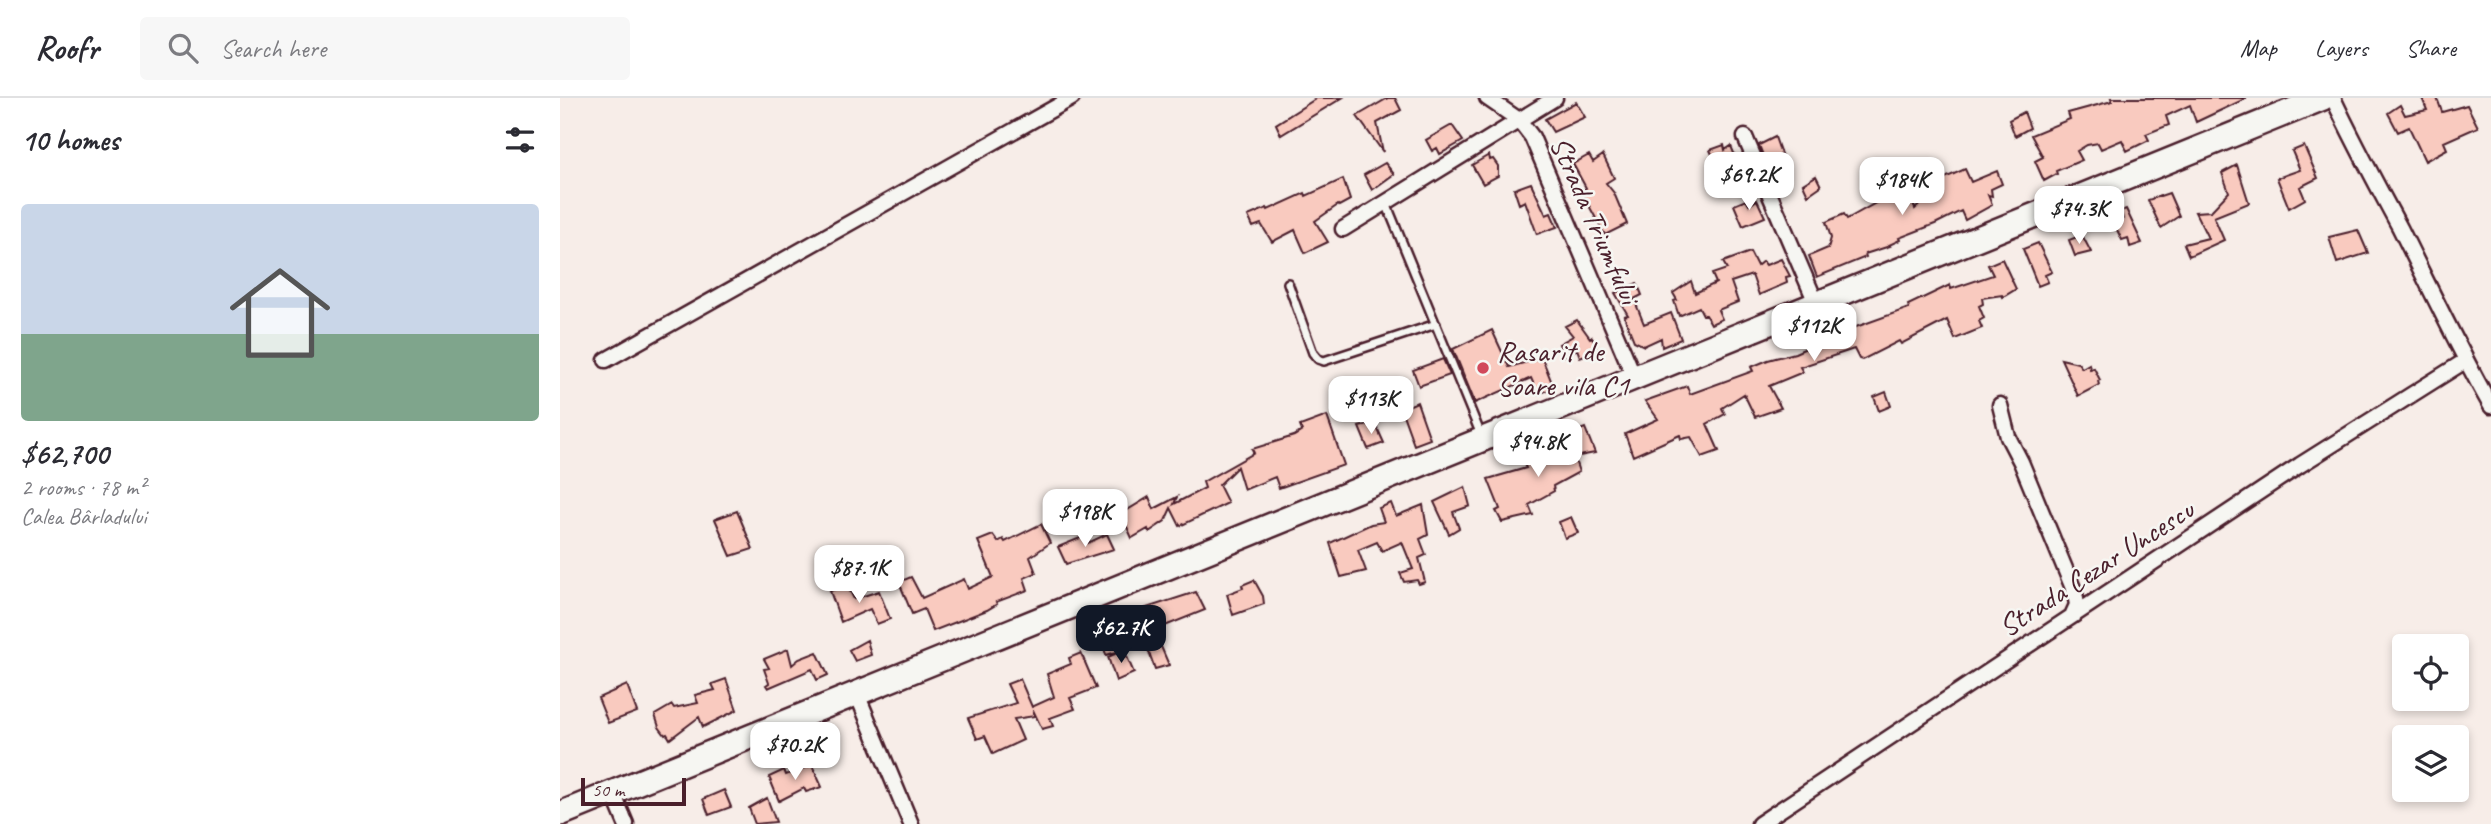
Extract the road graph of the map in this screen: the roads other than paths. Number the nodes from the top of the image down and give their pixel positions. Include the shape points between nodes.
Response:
1 (1072, 98) edge
2 (1486, 98) edge
3 (1555, 98) edge
4 (2323, 98) edge
5 (2333, 98) edge
6 (1519, 120) junction
7 (1745, 137) dead end
8 (1385, 203) junction
9 (1343, 229) dead end
10 (1288, 283) dead end
11 (1817, 305) junction
12 (1436, 324) junction
13 (606, 360) dead end
14 (2465, 361) junction
15 (1635, 379) junction
16 (2000, 405) dead end
17 (2491, 406) edge
18 (1483, 440) junction
19 (2072, 616) junction
20 (857, 694) junction
21 (613, 793) junction
22 (560, 814) edge
23 (626, 824) edge
24 (911, 824) edge
25 (1759, 824) edge

1 - 13 street
2 - 6 street, Strada Triumfului
3 - 6 street
4 - 11 main road
5 - 14 street
6 - 8 street
6 - 15 street, Strada Triumfului via 1541,155
7 - 11 street
8 - 9 street
8 - 12 lane
10 - 12 lane via 1313,353 1324,361
11 - 15 main road
12 - 18 lane
14 - 17 street
14 - 19 street, Strada Cezar Uncescu
15 - 18 main road
16 - 19 street via 2008,437 2076,593
18 - 20 main road
19 - 25 street, Strada Cezar Uncescu
20 - 21 main road
20 - 24 street
21 - 22 main road
21 - 23 street

